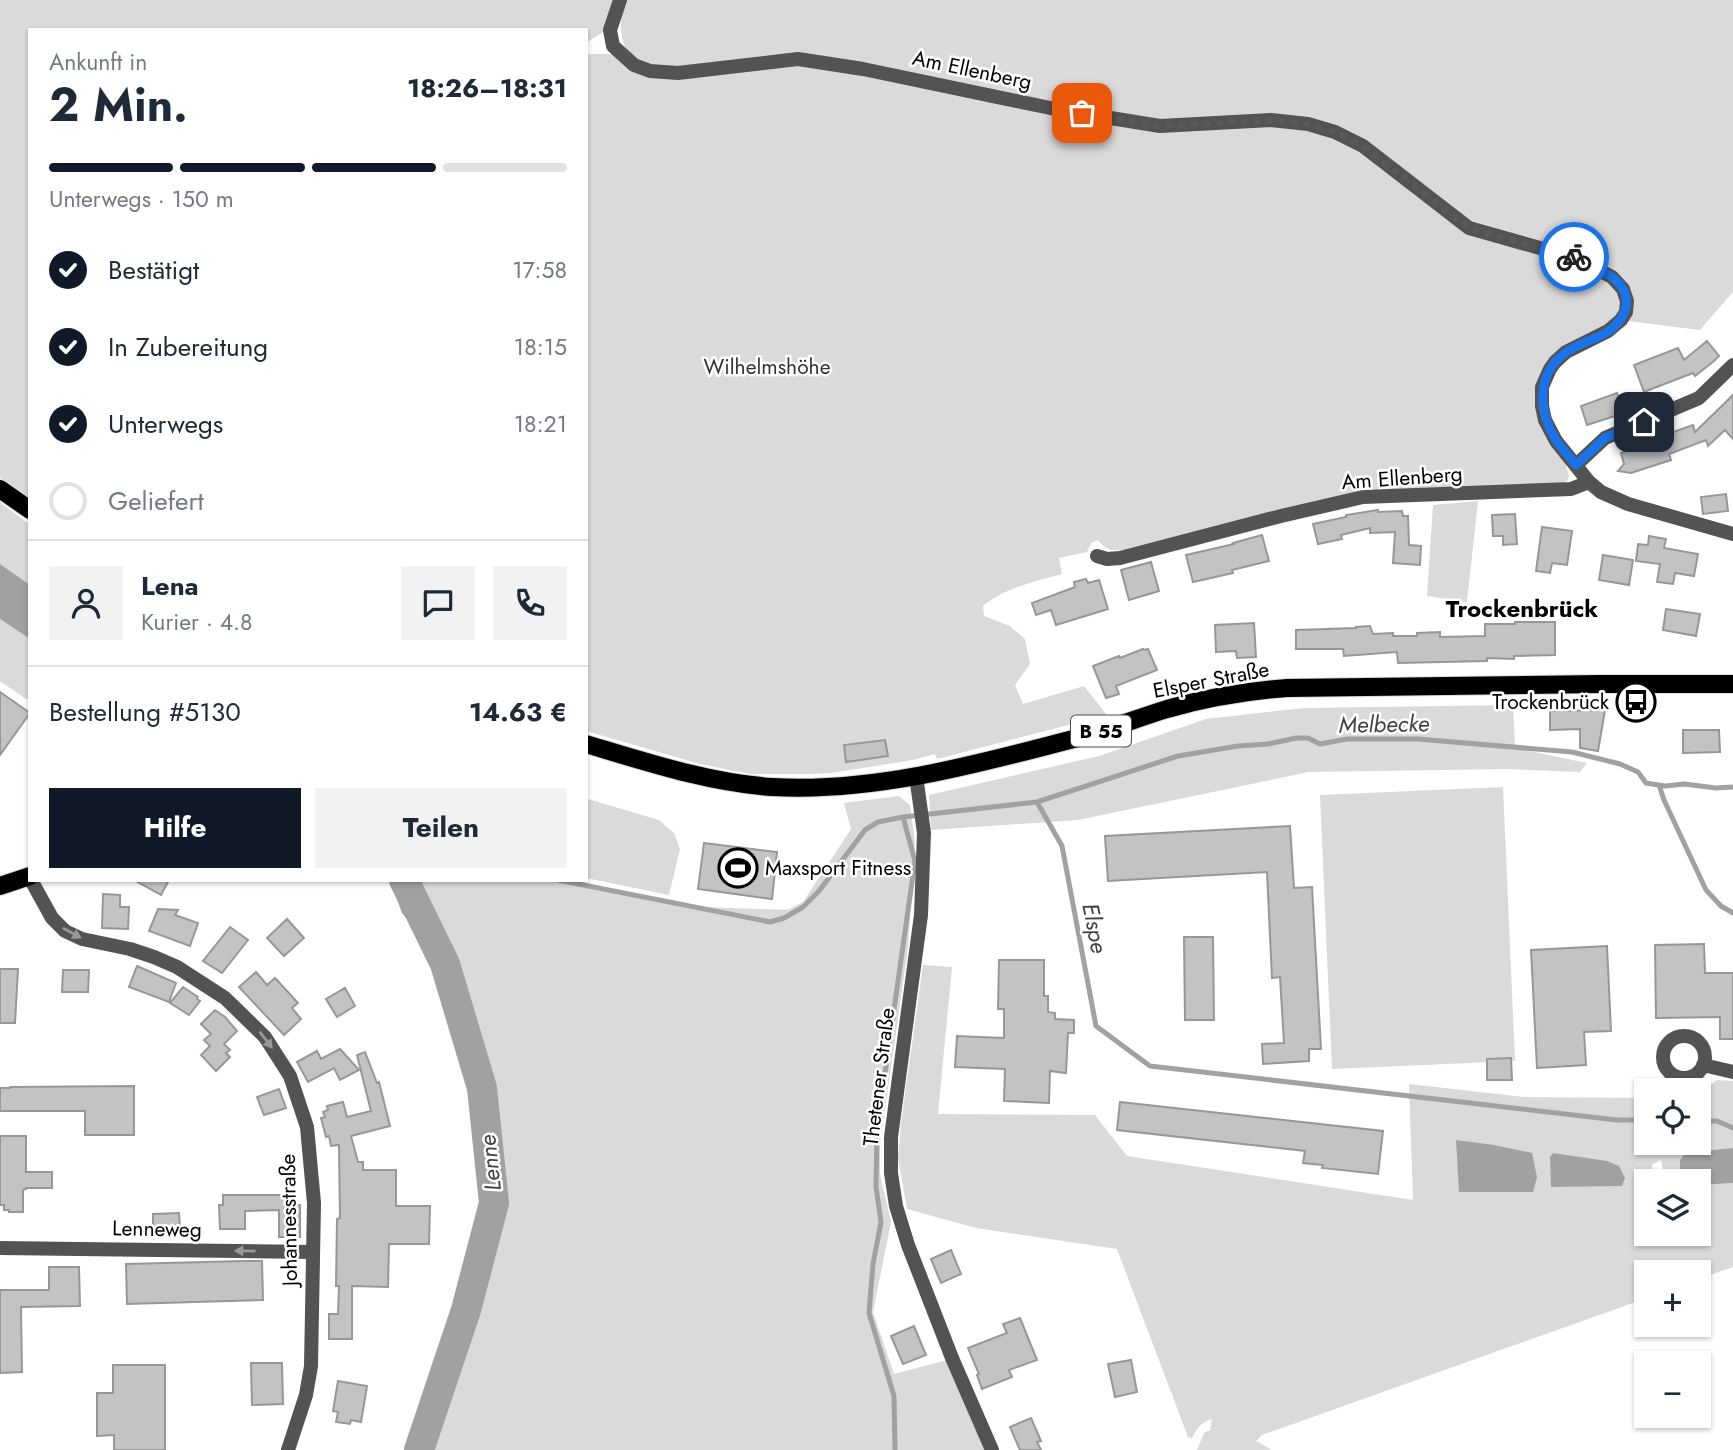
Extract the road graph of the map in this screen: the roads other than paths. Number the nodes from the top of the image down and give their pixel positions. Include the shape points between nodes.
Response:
1 (620, 0) edge
2 (1733, 365) edge
3 (1576, 465) junction
4 (1589, 482) junction
5 (0, 489) edge
6 (28, 509) edge
7 (1733, 534) edge
8 (1097, 556) dead end
9 (1733, 684) edge
10 (588, 745) edge
11 (916, 776) junction
12 (28, 879) edge
13 (32, 882) edge
14 (0, 886) edge
15 (1703, 1065) dead end
16 (1733, 1072) edge
17 (0, 1248) edge
18 (313, 1252) junction
19 (288, 1450) edge
20 (992, 1450) edge

1 - 3 street, Am Ellenberg via 610,30 613,46 634,65 650,71 678,73 798,59 1160,126 1271,120 1335,132 1363,146 1469,228 1575,258 1612,277 1623,289 1627,301 1621,320 1566,352 1550,369 1542,387 1545,419
2 - 3 street via 1699,398 1605,438
3 - 4 street, Am Ellenberg
4 - 7 street, Am Ellenberg via 1629,504
4 - 8 street, Am Ellenberg via 1571,489 1363,497 1120,558
5 - 6 main road
9 - 11 main road, Elsper Straße / B 55 via 1251,691
10 - 11 main road, Elsper Straße / B 55 via 706,776 772,787 838,786
11 - 20 street, Thetener Straße via 924,833 921,915 891,1137 891,1174 908,1245
12 - 14 main road
13 -> 18 street, Johannesstraße via 52,918 65,931 177,967 225,998 265,1037 289,1076 307,1127
15 - 16 street
18 -> 17 street, Lenneweg
18 - 19 street, Johannesstraße via 311,1366

